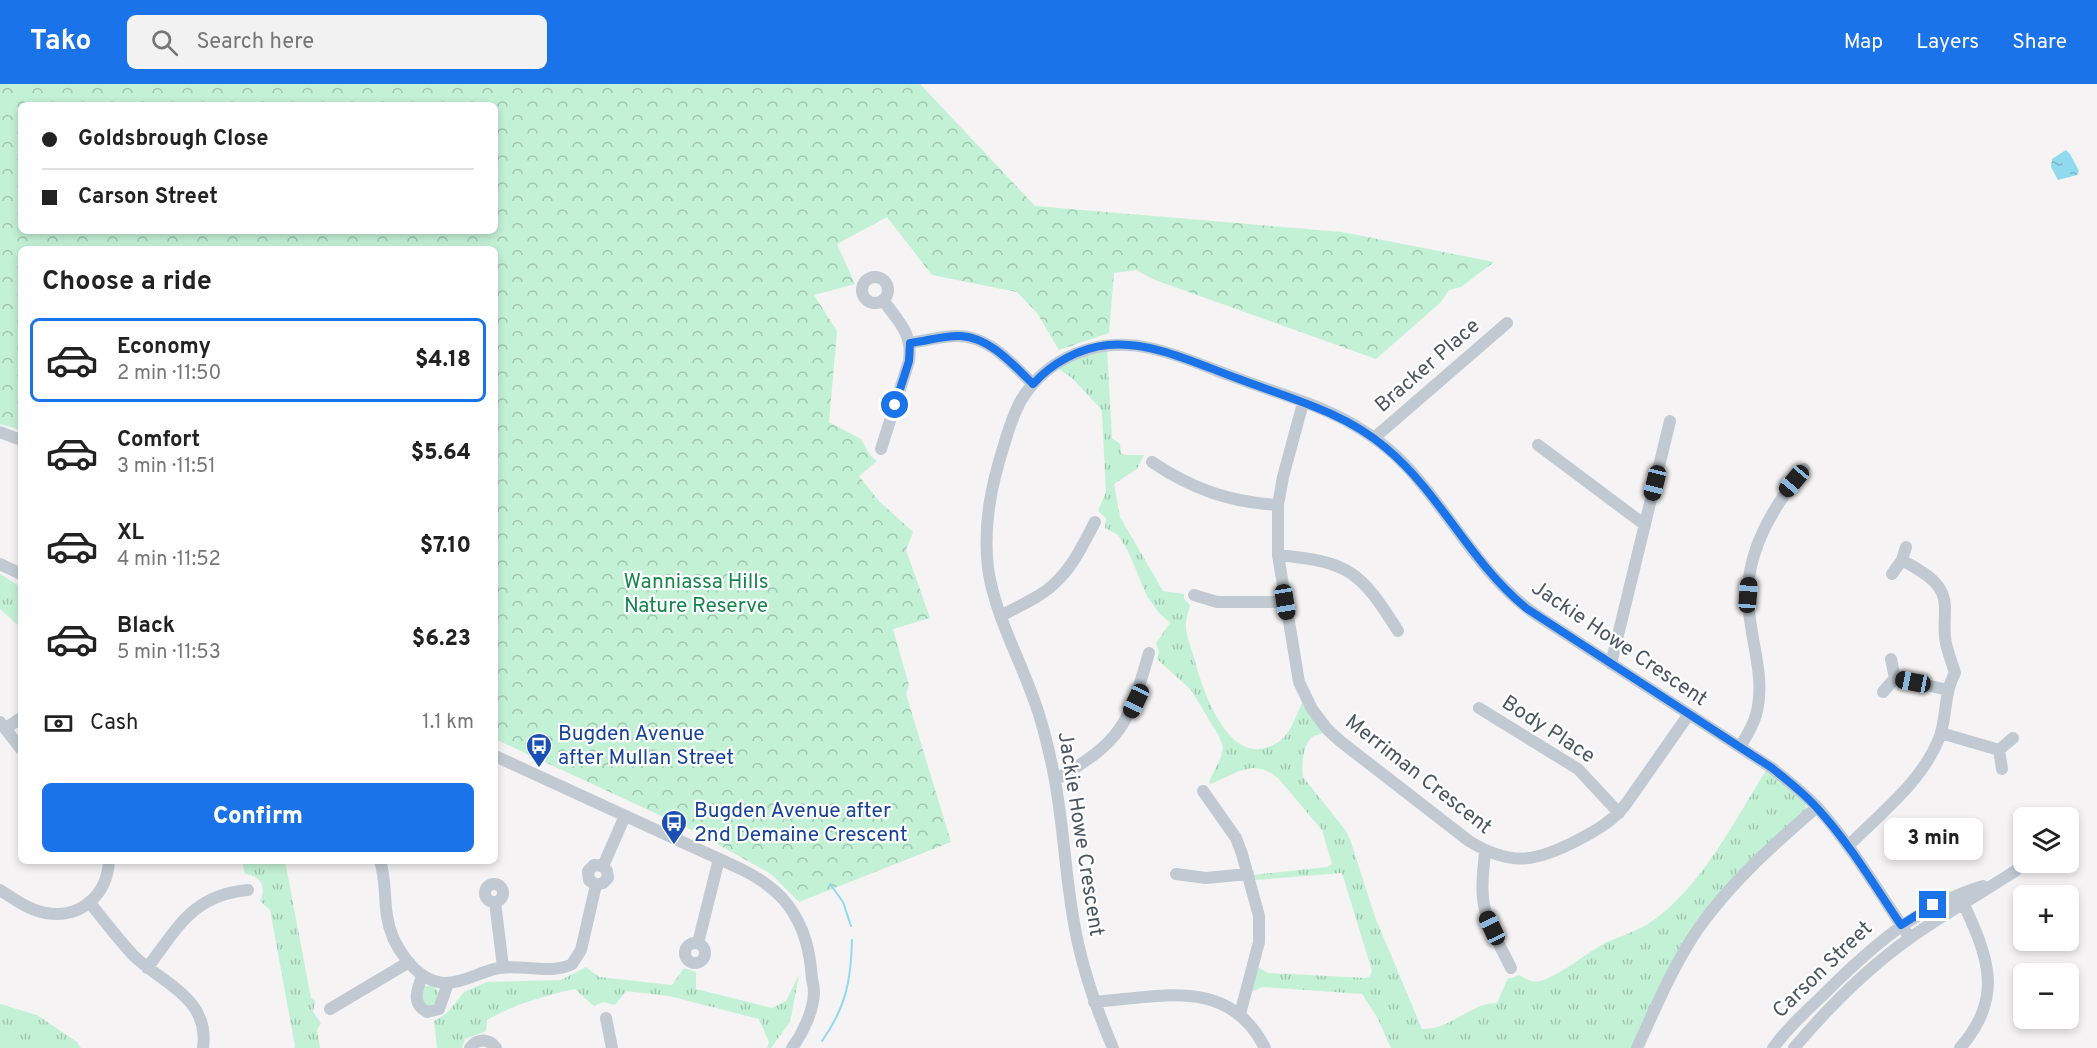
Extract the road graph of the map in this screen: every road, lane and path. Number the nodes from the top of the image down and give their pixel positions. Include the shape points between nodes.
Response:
1 (883, 300) dead end
2 (1507, 323) dead end
3 (910, 343) junction
4 (1033, 384) junction
5 (1304, 403) junction
6 (1670, 421) dead end
7 (0, 432) edge
8 (1374, 438) junction
9 (18, 439) edge
10 (1538, 445) dead end
11 (880, 449) dead end
12 (1152, 462) dead end
13 (1804, 469) dead end
14 (1278, 505) junction
15 (1095, 522) dead end
16 (1644, 525) junction
17 (1906, 547) dead end
18 (1278, 555) junction
19 (1902, 560) junction
20 (0, 564) edge
21 (18, 573) edge
22 (1892, 574) dead end
23 (1194, 595) dead end
24 (1285, 602) junction
25 (1001, 616) junction
26 (1398, 631) dead end
27 (1149, 653) dead end
28 (1891, 659) dead end
29 (1611, 664) junction
30 (1895, 678) junction
31 (1948, 690) junction
32 (1883, 692) dead end
33 (1479, 708) dead end
34 (1689, 714) junction
35 (18, 719) edge
36 (3, 725) edge
37 (1941, 733) junction
38 (2013, 738) dead end
39 (18, 745) edge
40 (1740, 747) junction
41 (1999, 750) junction
42 (498, 757) edge
43 (2002, 769) dead end
44 (1055, 780) junction
45 (1203, 790) dead end
46 (1817, 807) junction
47 (1619, 813) junction
48 (625, 816) junction
49 (1848, 846) junction
50 (1485, 852) junction
51 (719, 859) junction
52 (109, 864) edge
53 (384, 864) edge
54 (2013, 872) edge
55 (1176, 874) dead end
56 (1248, 874) junction
57 (0, 890) edge
58 (248, 890) dead end
59 (1962, 899) junction
60 (89, 902) junction
61 (495, 902) dead end
62 (1901, 925) junction
63 (1910, 938) junction
64 (698, 943) dead end
65 (409, 962) junction
66 (147, 968) junction
67 (503, 968) junction
68 (1511, 968) dead end
69 (422, 976) junction
70 (812, 979) junction
71 (448, 983) junction
72 (1094, 1002) junction
73 (330, 1009) dead end
74 (1240, 1014) junction
75 (606, 1018) dead end
76 (203, 1048) edge
77 (470, 1048) edge
78 (496, 1048) edge
79 (612, 1048) edge
80 (787, 1048) edge
81 (792, 1048) edge
82 (1113, 1048) edge
83 (1265, 1048) edge
84 (1637, 1048) edge
85 (1773, 1048) edge
86 (1794, 1048) edge
87 (1960, 1048) edge

1 - 3 street
2 - 8 street, Bracker Place
3 - 4 street via 953,336 980,341 999,352
3 - 11 street via 909,361
4 - 5 street, Jackie Howe Crescent via 1054,365 1080,351 1129,345 1160,351
4 - 25 street, Jackie Howe Crescent via 1011,422 989,498 988,569
5 - 8 street, Jackie Howe Crescent via 1331,413
5 - 14 street, Merriman Crescent
6 - 16 street
7 - 9 street
8 - 29 street, Jackie Howe Crescent via 1408,468 1475,556 1514,598
10 - 16 street
12 - 14 street via 1178,479 1228,498
13 - 40 street via 1784,492 1751,565 1748,605 1760,684 1754,722
14 - 18 street, Merriman Crescent
15 - 25 street via 1056,583
16 - 29 street
17 - 19 street
18 - 24 street, Merriman Crescent
18 - 26 street via 1315,559 1345,569 1371,590
19 - 22 street
19 - 31 street via 1930,576 1943,595 1945,640 1955,673
20 - 21 street
23 - 24 street via 1217,602
24 - 50 street, Merriman Crescent via 1299,682 1321,722 1340,741
25 - 44 street, Jackie Howe Crescent via 1032,695
27 - 44 street via 1136,701 1121,728 1101,751
28 - 30 street
29 - 34 street, Jackie Howe Crescent
30 - 31 street
30 - 32 street
31 - 37 street
33 - 47 street, Body Place via 1578,769
34 - 40 street, Jackie Howe Crescent
34 - 47 street, Merriman Crescent
35 - 36 street
36 - 39 street
37 - 41 street
37 - 49 street via 1922,771
38 - 41 street
40 - 46 street, Jackie Howe Crescent via 1772,768
41 - 43 street
42 - 48 street
44 - 72 street, Jackie Howe Crescent via 1072,915
45 - 56 street via 1236,838
46 - 49 street, Jackie Howe Crescent
46 - 84 street via 1762,855 1709,914 1667,982
47 - 50 street, Merriman Crescent via 1546,856 1512,859
48 - 51 street
48 - 67 street via 603,866 608,878 596,885 581,950 572,964 556,969
49 - 62 street, Jackie Howe Crescent
50 - 68 street via 1483,901
51 - 64 street
51 - 70 street via 759,878 788,905 803,931
52 - 60 street via 105,885
53 - 65 street via 389,927
54 - 59 street, Carson Street
55 - 56 street via 1206,878
56 - 74 street via 1260,933
57 - 60 street via 46,913 73,911
58 - 66 street via 215,896 194,909
59 - 62 street, Carson Street via 1933,905
59 - 63 street, Carson Street
59 - 87 street via 1984,953 1988,989 1980,1021
60 - 66 street
61 - 67 street
62 - 63 street, Jackie Howe Crescent
62 - 85 street, Carson Street via 1854,963
63 - 86 street, Carson Street via 1865,976
65 - 69 street
65 - 73 street
66 - 76 street via 190,1001 202,1028
67 - 71 street
69 - 71 street
69 - 71 street via 415,995 419,1006 427,1012 439,1009
70 - 80 street via 801,1023
70 - 81 street via 811,1008
72 - 74 street via 1196,996 1226,1005
72 - 82 street, Jackie Howe Crescent
74 - 83 street
75 - 79 street
77 - 78 street via 483,1040

